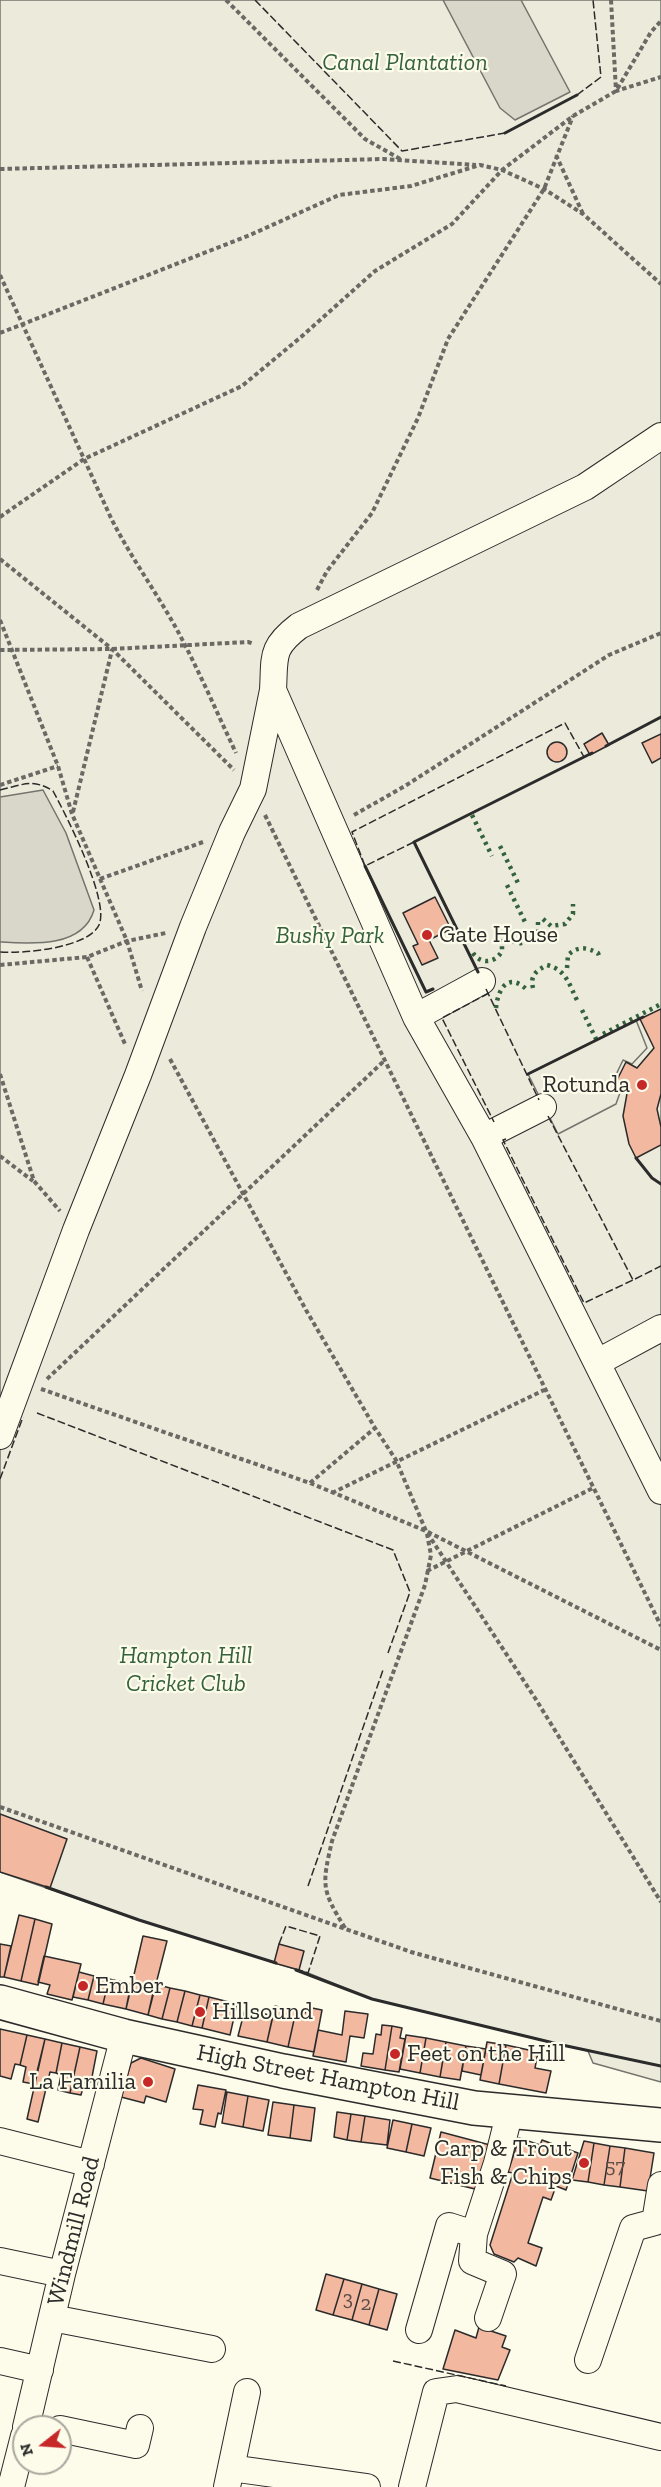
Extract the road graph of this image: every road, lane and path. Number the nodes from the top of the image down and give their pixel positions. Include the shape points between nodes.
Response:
1 (226, 0) edge
2 (611, 0) edge
3 (661, 21) edge
4 (661, 77) edge
5 (616, 91) junction
6 (573, 116) junction
7 (556, 155) junction
8 (403, 160) junction
9 (480, 165) junction
10 (0, 169) edge
11 (502, 170) junction
12 (544, 189) junction
13 (583, 214) junction
14 (0, 275) edge
15 (661, 284) edge
16 (24, 322) junction
17 (0, 333) edge
18 (661, 436) edge
19 (84, 459) junction
20 (0, 517) edge
21 (0, 559) edge
22 (0, 620) edge
23 (299, 626) junction
24 (661, 633) edge
25 (185, 645) junction
26 (112, 649) junction
27 (0, 650) edge
28 (10, 650) junction
29 (275, 654) junction
30 (273, 690) junction
31 (58, 766) junction
32 (0, 785) edge
33 (252, 789) junction
34 (72, 814) junction
35 (333, 828) junction
36 (232, 832) junction
37 (100, 879) junction
38 (194, 927) junction
39 (127, 941) junction
40 (87, 957) junction
41 (0, 965) edge
42 (482, 981) dead end
43 (416, 1017) junction
44 (154, 1029) junction
45 (385, 1060) junction
46 (0, 1074) edge
47 (138, 1075) junction
48 (543, 1107) dead end
49 (484, 1137) junction
50 (0, 1156) edge
51 (34, 1181) junction
52 (244, 1192) junction
53 (76, 1230) junction
54 (661, 1328) edge
55 (598, 1362) junction
56 (544, 1390) junction
57 (375, 1428) junction
58 (0, 1436) edge
59 (396, 1460) junction
60 (310, 1484) junction
61 (593, 1488) junction
62 (661, 1491) edge
63 (331, 1494) junction
64 (426, 1531) junction
65 (468, 1551) junction
66 (445, 1562) junction
67 (427, 1572) junction
68 (661, 1626) edge
69 (661, 1650) edge
70 (0, 1807) edge
71 (661, 1902) edge
72 (345, 1928) junction
73 (0, 2002) edge
74 (661, 2021) edge
75 (124, 2036) junction
76 (510, 2111) junction
77 (661, 2125) edge
78 (0, 2141) edge
79 (91, 2164) junction
80 (661, 2185) edge
81 (474, 2234) junction
82 (0, 2261) edge
83 (62, 2274) junction
84 (52, 2318) junction
85 (488, 2318) dead end
86 (419, 2330) dead end
87 (212, 2349) dead end
88 (588, 2360) dead end
89 (0, 2361) edge
90 (40, 2370) junction
91 (247, 2392) dead end
92 (34, 2415) edge
93 (140, 2428) dead end
94 (72, 2432) edge
95 (661, 2437) edge
96 (229, 2478) edge
97 (366, 2487) edge
98 (412, 2487) edge

1 - 8 path via 364,139
2 - 5 path
3 - 5 path
4 - 5 path
5 - 6 path
6 - 7 path
6 - 11 path
7 - 12 path
7 - 13 path
8 - 9 path
8 - 10 path
9 - 11 path
9 - 16 path via 411,186 339,195 249,235
11 - 12 path
11 - 19 path via 452,224 375,271 242,386
12 - 13 path
12 - 23 path via 448,339 418,418 372,513 327,571
13 - 15 path
14 - 16 path
16 - 17 path
16 - 19 path
18 - 23 street via 585,487
19 - 20 path
19 - 25 path via 130,556
21 - 26 path
22 - 28 path
23 - 29 street via 282,639
24 - 35 path via 609,655
25 - 26 path
25 - 29 path via 248,642
25 - 33 path
26 - 28 path
26 - 33 path
26 - 34 path
27 - 28 path
28 - 31 path
29 - 30 street
30 - 33 street
30 - 35 street
31 - 32 path
31 - 34 path
33 - 36 street
33 - 45 path
34 - 37 path
35 - 43 street
36 - 37 path
36 - 38 street
37 - 39 path
38 - 39 path
38 - 44 street
39 - 40 path
39 - 44 path
40 - 41 path
40 - 47 path
42 - 43 street
43 - 49 street
44 - 47 street
44 - 52 path
45 - 52 path
45 - 56 path
46 - 51 path
47 - 53 street
48 - 49 street
49 - 55 street
50 - 51 path
51 - 53 path
52 - 57 path via 306,1310
52 - 60 path via 38,1388
53 - 58 street
54 - 55 street
55 - 62 street
56 - 59 path
56 - 61 path
57 - 59 path
57 - 60 path
59 - 63 path
59 - 64 path
60 - 63 path
61 - 65 path
61 - 68 path
63 - 64 path
64 - 65 path
64 - 66 path
64 - 67 path via 431,1555
65 - 66 path
65 - 69 path
66 - 67 path
66 - 71 path via 535,1698
67 - 72 path via 332,1841 324,1878 329,1902
70 - 72 path
72 - 74 path via 411,1952
73 - 75 main road, High Street Hampton Hill
75 - 76 main road, High Street Hampton Hill via 283,2071 474,2108
75 - 79 street, Windmill Road
76 - 77 main road, High Street Hampton Hill
76 - 81 street
78 - 79 street
79 - 83 street, Windmill Road
80 - 88 street via 656,2222 633,2228
81 - 85 street via 472,2261 503,2274
81 - 86 street via 449,2226
82 - 83 street
83 - 84 street, Windmill Road
84 - 87 street
84 - 90 street, Windmill Road
89 - 90 street
90 - 92 street, Windmill Road
91 - 96 street
93 - 94 street via 136,2445
95 - 98 street via 458,2389 436,2392
96 - 97 street

